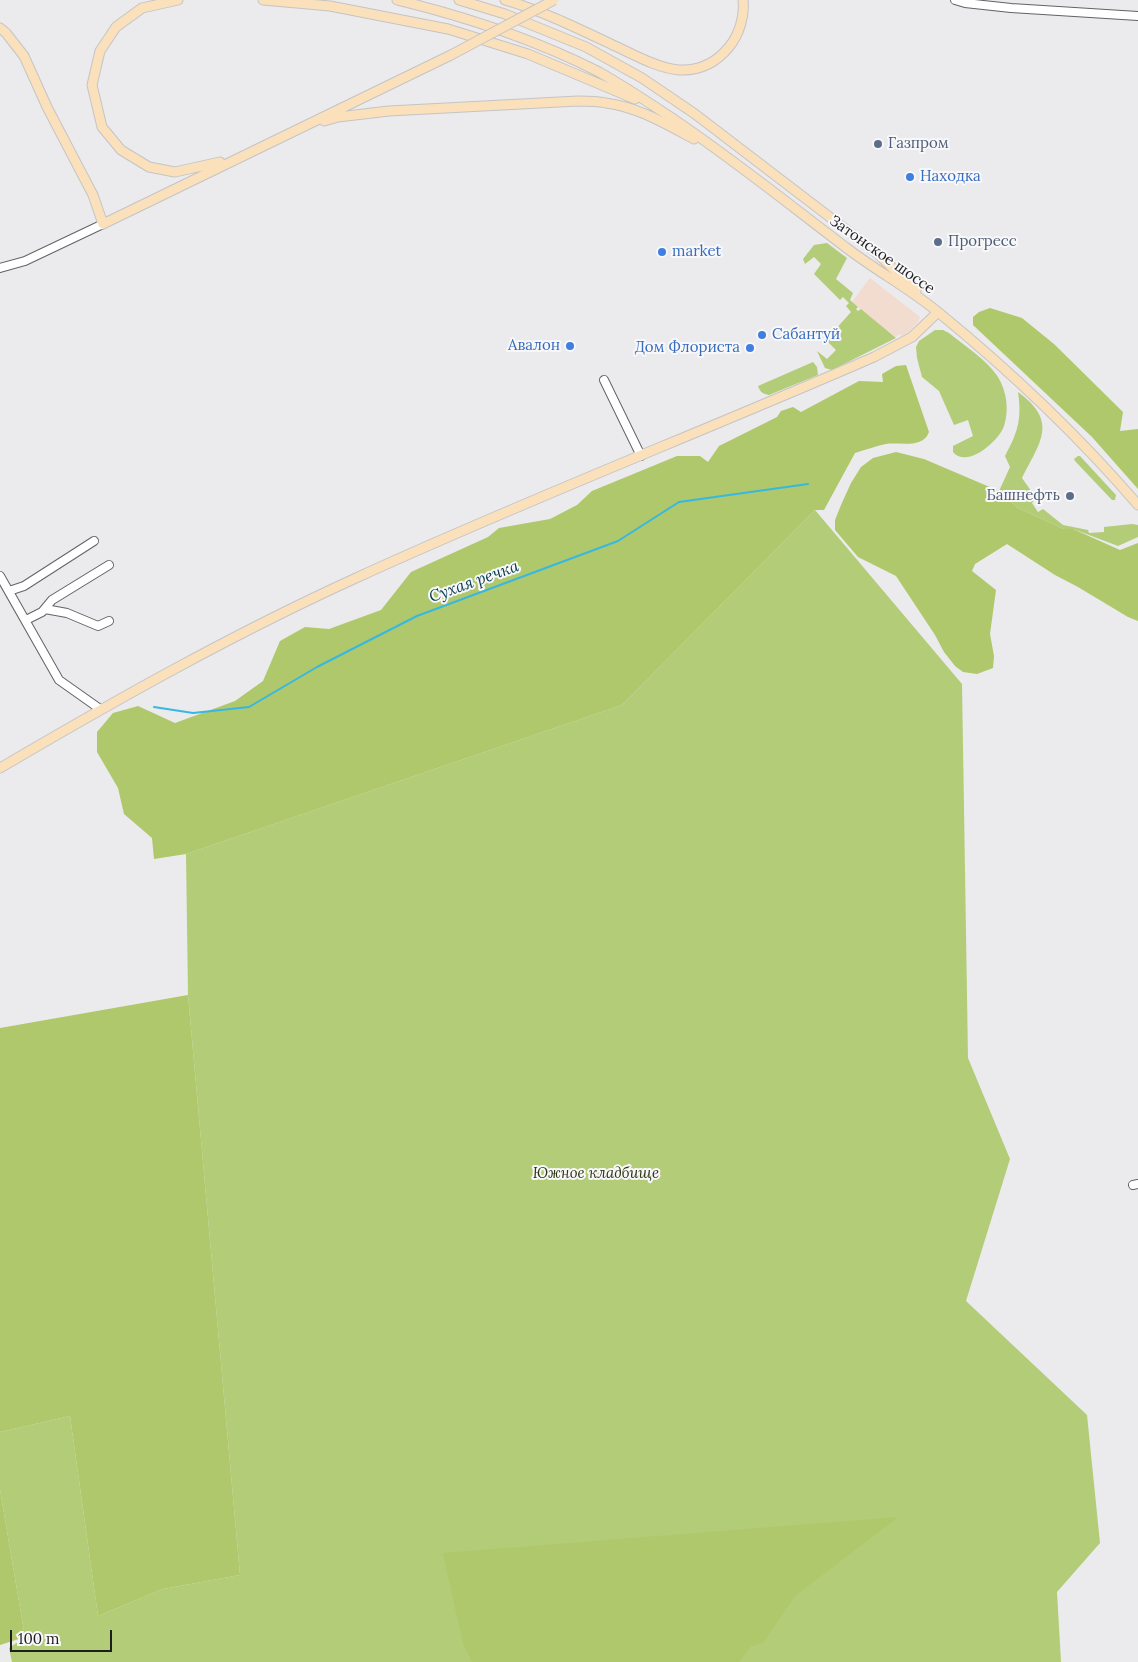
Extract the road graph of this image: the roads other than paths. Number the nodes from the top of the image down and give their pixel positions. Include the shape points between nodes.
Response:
1 (178, 0) edge
2 (263, 0) edge
3 (397, 0) edge
4 (459, 0) edge
5 (505, 0) edge
6 (554, 0) edge
7 (743, 0) edge
8 (955, 0) edge
9 (1138, 16) edge
10 (0, 28) edge
11 (658, 109) junction
12 (295, 130) junction
13 (725, 156) junction
14 (240, 157) junction
15 (103, 224) junction
16 (0, 268) edge
17 (935, 309) junction
18 (604, 380) dead end
19 (641, 456) junction
20 (1138, 505) edge
21 (94, 540) dead end
22 (109, 565) dead end
23 (1, 580) edge
24 (9, 591) junction
25 (45, 608) junction
26 (26, 620) junction
27 (109, 621) dead end
28 (100, 709) junction
29 (0, 768) edge

1 - 14 main road via 142,8 116,27 100,51 92,85 102,127 121,150 149,167 176,172
2 - 11 main road via 330,6 448,29 528,54
3 - 11 main road, Затонское шоссе via 451,13 513,34 600,73
4 - 17 main road, Затонское шоссе via 505,14 586,46 669,96 878,254
5 - 7 main road via 574,26 655,64 693,70 722,56 734,41
6 - 12 main road, bridge via 451,55
8 - 9 street via 1011,8
10 - 15 main road via 24,56 94,195
11 - 13 main road, Затонское шоссе
12 - 13 main road via 338,117 389,111 578,101 608,103 652,116
12 - 14 main road
13 - 17 main road, Затонское шоссе via 870,265
14 - 15 main road
15 - 16 street via 25,261
17 - 19 main road via 912,337 889,350
17 - 20 main road via 1042,404
18 - 19 street
19 - 28 main road via 356,578 248,630
21 - 24 street via 24,586
22 - 25 street via 52,600
23 - 24 street
24 - 26 street
25 - 26 street
25 - 27 street via 98,626
26 - 28 street via 59,680
28 - 29 main road

